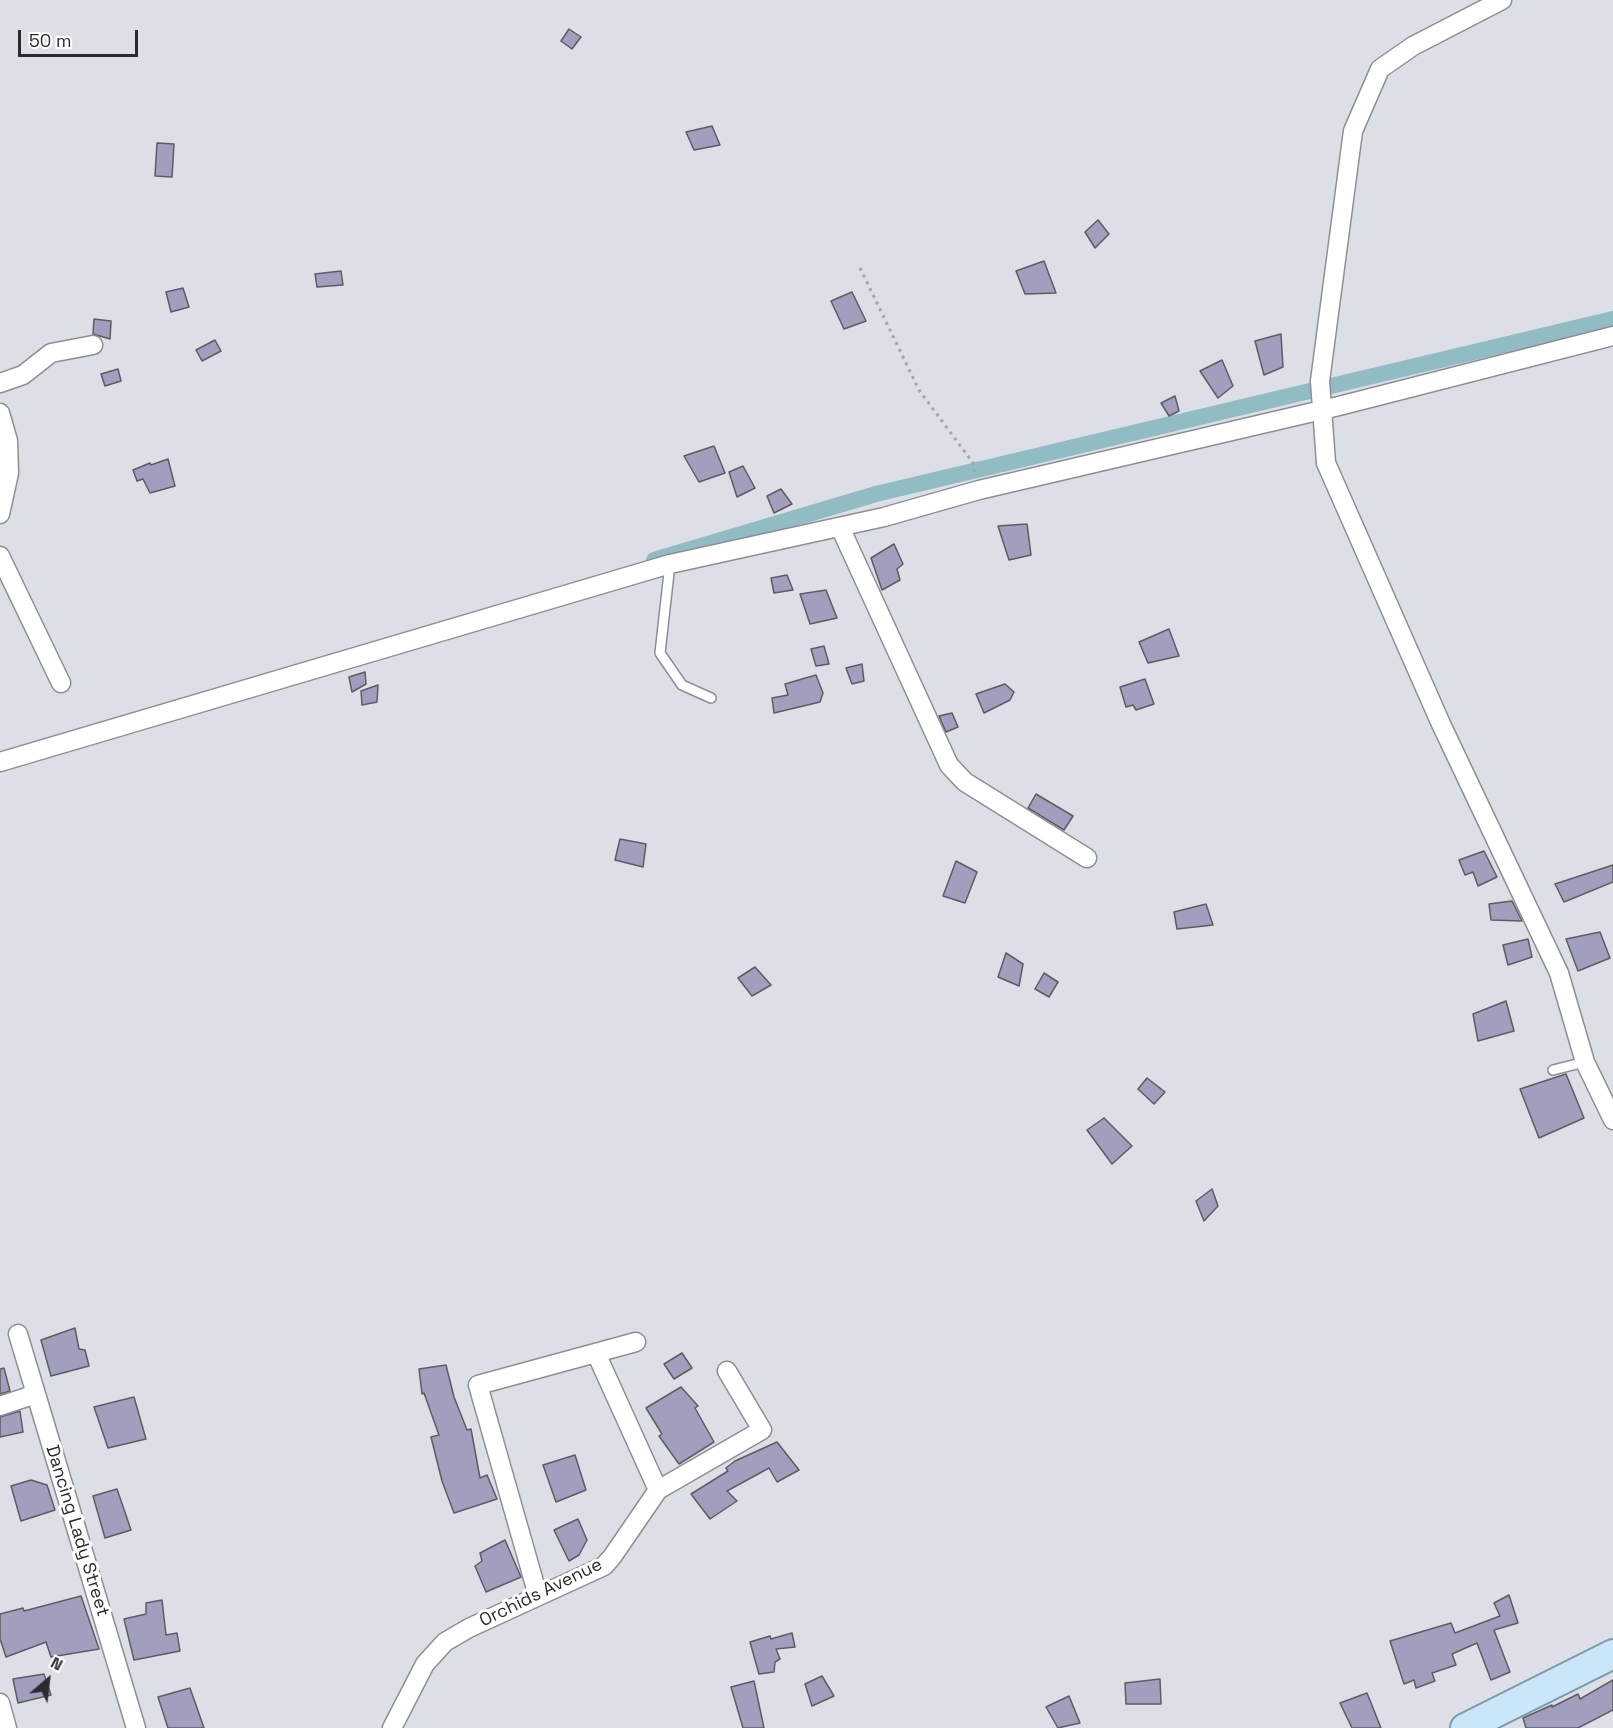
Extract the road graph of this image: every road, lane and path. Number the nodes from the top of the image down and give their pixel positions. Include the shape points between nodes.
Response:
1 (1502, 0) edge
2 (861, 268) dead end
3 (1613, 336) edge
4 (93, 345) dead end
5 (0, 383) edge
6 (1322, 406) junction
7 (0, 413) edge
8 (973, 463) dead end
9 (0, 514) edge
10 (840, 526) junction
11 (0, 556) edge
12 (670, 564) junction
13 (61, 683) dead end
14 (711, 698) dead end
15 (0, 762) edge
16 (1087, 858) dead end
17 (1585, 1062) junction
18 (1553, 1070) dead end
19 (1613, 1120) edge
20 (18, 1334) dead end
21 (636, 1342) dead end
22 (596, 1353) junction
23 (727, 1371) dead end
24 (36, 1394) junction
25 (0, 1406) edge
26 (658, 1490) junction
27 (538, 1596) junction
28 (1613, 1654) edge
29 (0, 1703) edge
30 (7, 1728) edge
31 (136, 1728) edge
32 (392, 1728) edge
33 (1465, 1728) edge

1 - 6 street via 1413,46 1380,69 1353,131 1320,381
2 - 8 path via 919,390
3 - 6 street
4 - 5 street via 51,353 23,375
6 - 10 street
6 - 17 street via 1326,463 1441,724 1559,974
7 - 9 street via 8,441 9,473
10 - 12 street
10 - 16 street via 949,765 965,782
11 - 13 street
12 - 14 lane via 660,653 682,686
12 - 15 street
17 - 18 lane
17 - 19 street
20 - 24 street, Dancing Lady Street
21 - 22 street
22 - 26 street
22 - 27 street via 478,1385
23 - 26 street, Orchids Avenue via 762,1430
24 - 25 street
24 - 31 street, Dancing Lady Street
26 - 27 street, Orchids Avenue via 604,1566
27 - 32 street, Orchids Avenue via 445,1642 426,1664
28 - 33 main road
29 - 30 street

